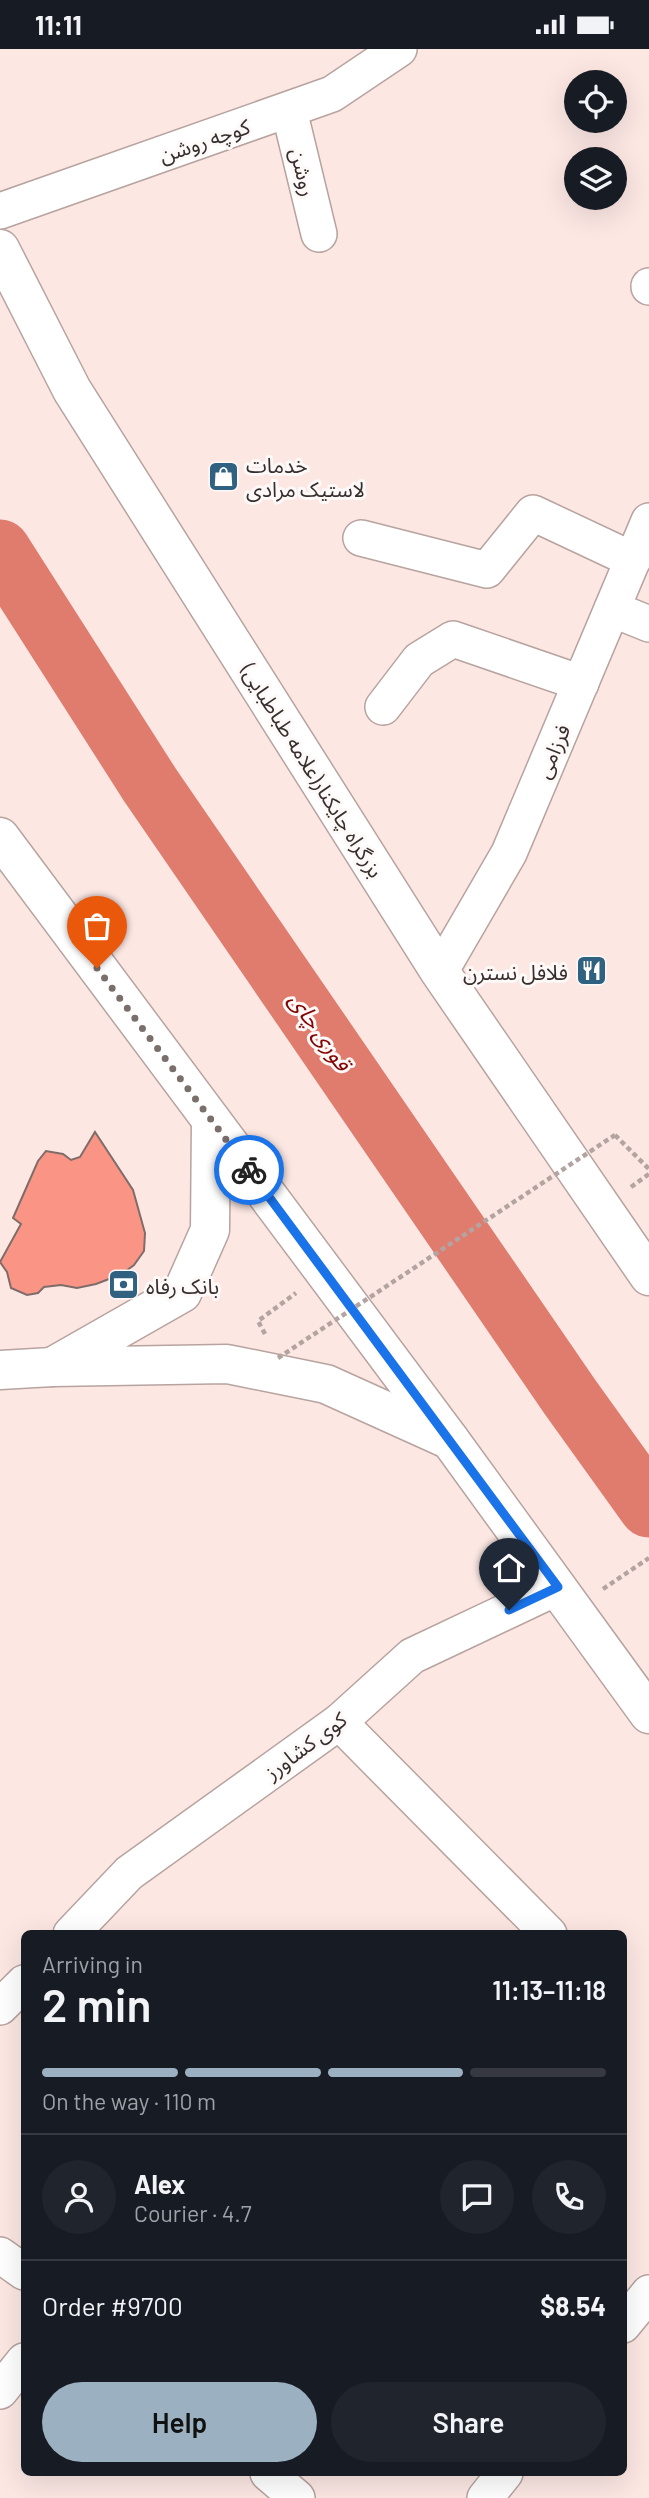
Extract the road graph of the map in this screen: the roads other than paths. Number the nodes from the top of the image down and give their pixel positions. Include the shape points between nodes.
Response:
1 (399, 49) edge
2 (289, 110) junction
3 (0, 211) edge
4 (319, 234) dead end
5 (0, 249) edge
6 (649, 521) edge
7 (361, 538) dead end
8 (633, 560) junction
9 (612, 609) junction
10 (649, 624) edge
11 (581, 683) junction
12 (383, 707) dead end
13 (0, 837) edge
14 (440, 972) junction
15 (211, 1120) junction
16 (649, 1276) edge
17 (52, 1367) junction
18 (0, 1370) edge
19 (450, 1440) junction
20 (558, 1587) junction
21 (649, 1714) edge
22 (339, 1722) junction
23 (75, 1930) edge
24 (545, 1930) edge
25 (21, 1986) edge
26 (0, 2007) edge
27 (0, 2255) edge
28 (21, 2270) edge
29 (21, 2365) edge
30 (0, 2391) edge
31 (271, 2476) edge
32 (503, 2476) edge
33 (297, 2498) edge
34 (485, 2498) edge

1 - 2 street, کوچه روشن via 332,94
2 - 3 street, کوچه روشن
2 - 4 street, روشن
5 - 14 main road, بزرگراه چایکنار(علامه طباطبایی) via 72,390
6 - 8 street, فرزامی
7 - 8 street via 486,569 533,513
8 - 9 street, فرزامی
9 - 10 street
9 - 11 street, فرزامی
11 - 12 street via 453,639 419,660
11 - 14 street, فرزامی via 509,853
13 - 15 main road
14 - 16 main road, بزرگراه چایکنار(علامه طباطبایی)
15 - 17 main road via 210,1230 182,1293
15 - 19 main road
17 - 18 main road
17 - 19 main road via 227,1364 326,1384
19 - 20 main road
20 - 21 main road
20 - 22 street, کوی کشاورز via 412,1656
22 - 23 street, کوی کشاورز via 129,1873
22 - 24 street
25 - 26 street
27 - 28 street
29 - 30 street
31 - 33 street
32 - 34 street

